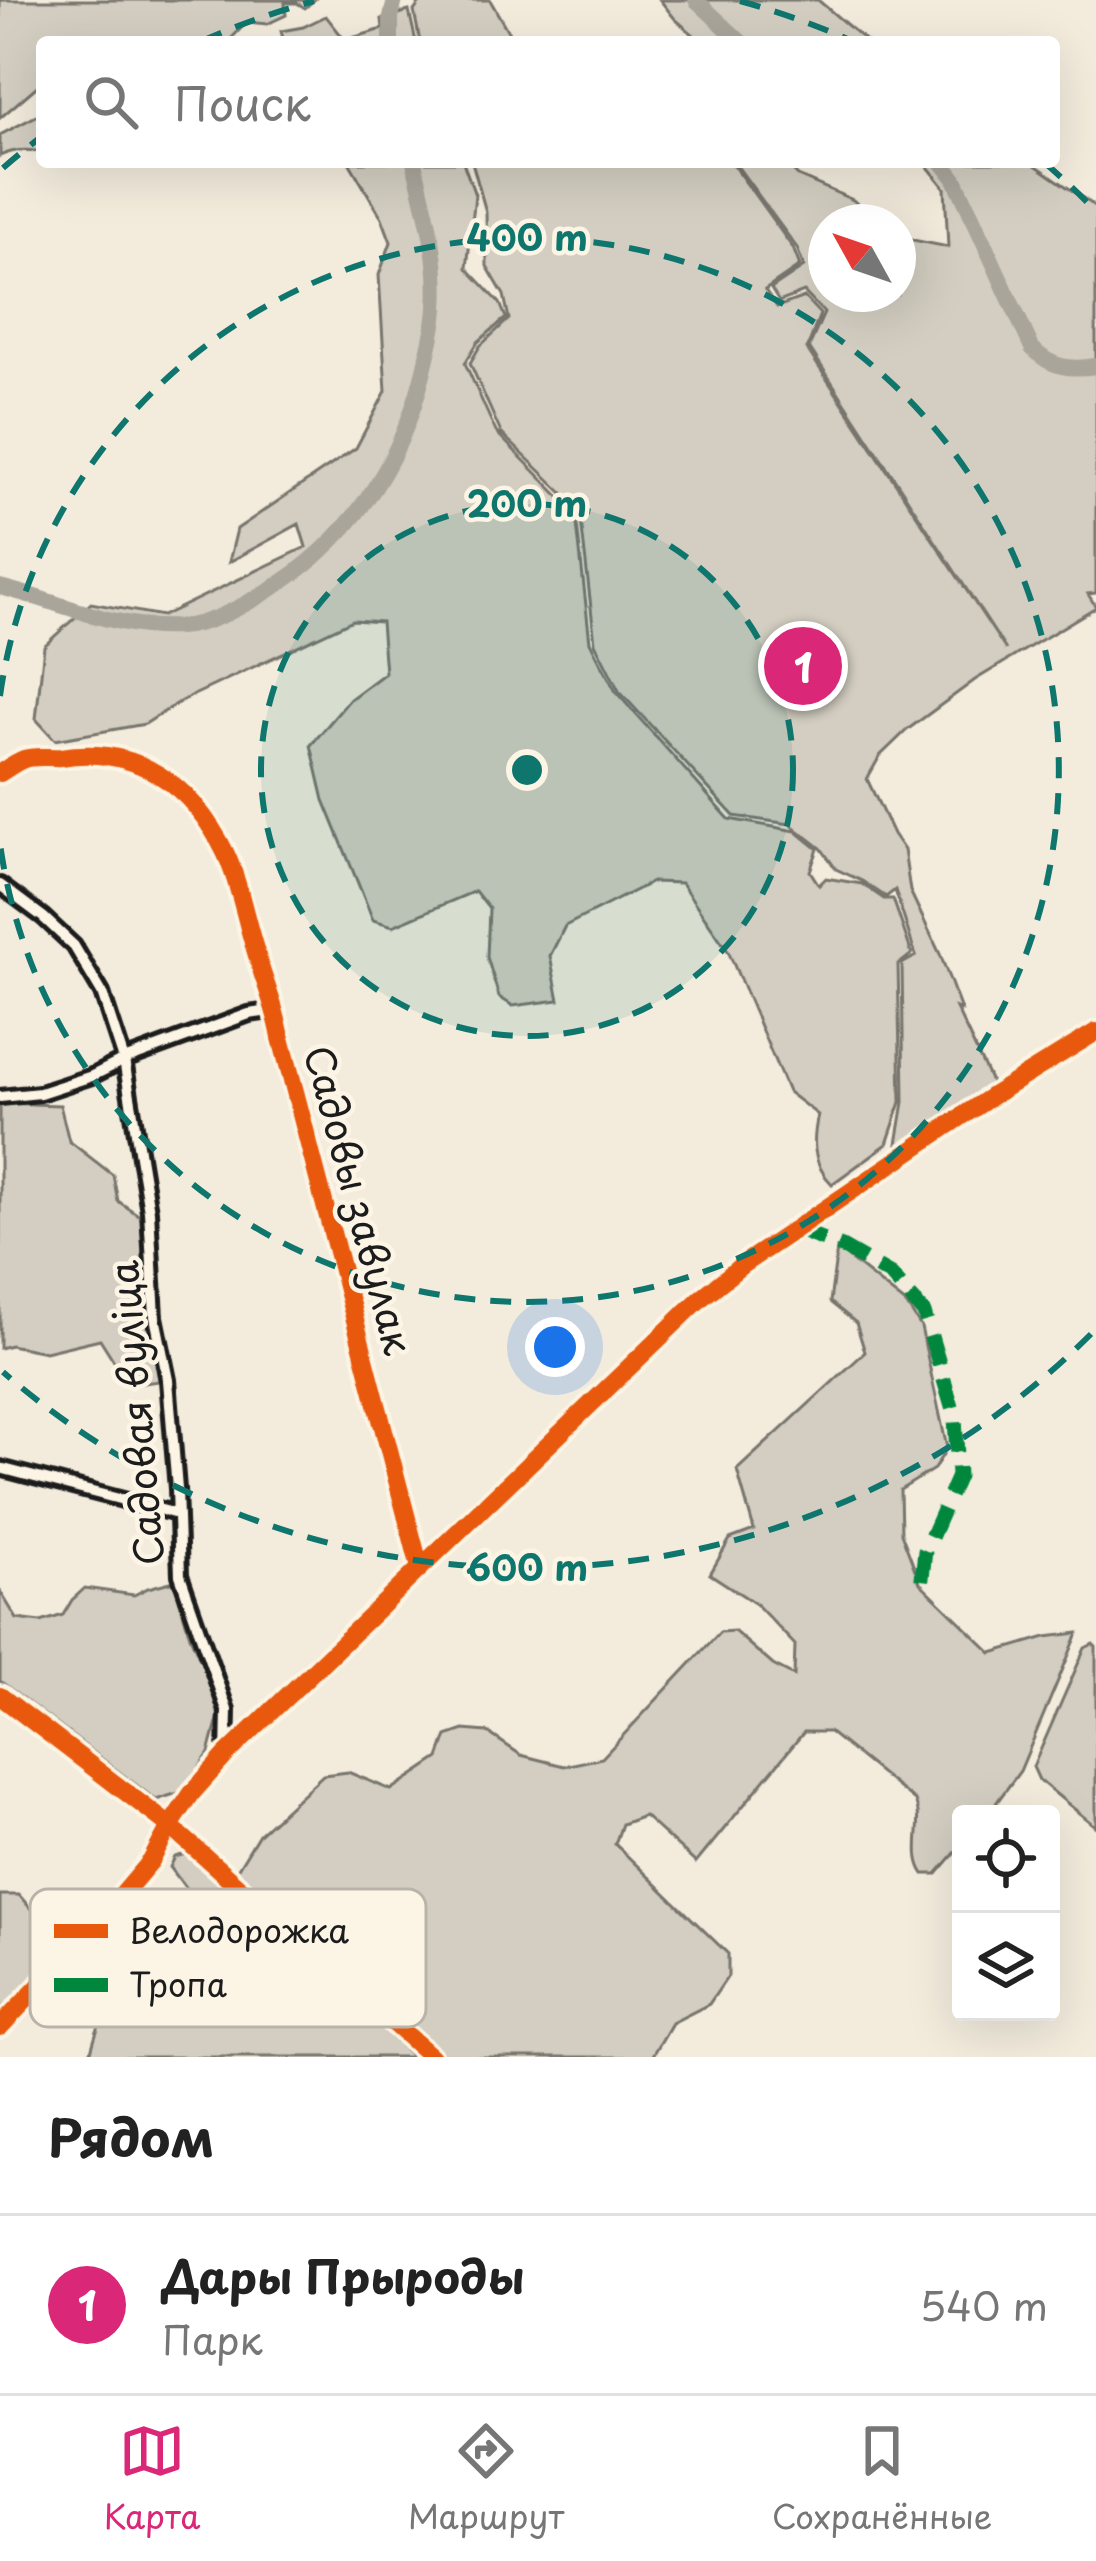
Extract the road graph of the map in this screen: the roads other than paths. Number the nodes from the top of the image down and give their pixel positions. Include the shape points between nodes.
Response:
1 (0, 773) edge
2 (0, 885) edge
3 (276, 1010) junction
4 (1096, 1032) edge
5 (124, 1060) junction
6 (0, 1097) edge
7 (0, 1468) edge
8 (177, 1514) junction
9 (420, 1568) junction
10 (0, 1696) edge
11 (226, 1755) junction
12 (170, 1826) junction
13 (127, 1889) edge
14 (241, 1889) edge
15 (30, 1996) edge
16 (0, 2027) edge
17 (397, 2027) edge
18 (431, 2057) edge

1 - 3 street, Садовы завулак via 28,757 80,754 106,754 159,773 208,822 227,856
2 - 5 street, Садовая вуліца via 74,946 92,972
3 - 5 street
3 - 9 street, Садовы завулак
4 - 9 street via 742,1265
5 - 6 street via 40,1093
5 - 8 street, Садовая вуліца via 149,1211
7 - 8 street
8 - 11 street, Садовая вуліца via 180,1574 226,1710
9 - 11 street
10 - 12 street
11 - 12 street
12 - 13 street
12 - 14 street
15 - 16 street
17 - 18 street

